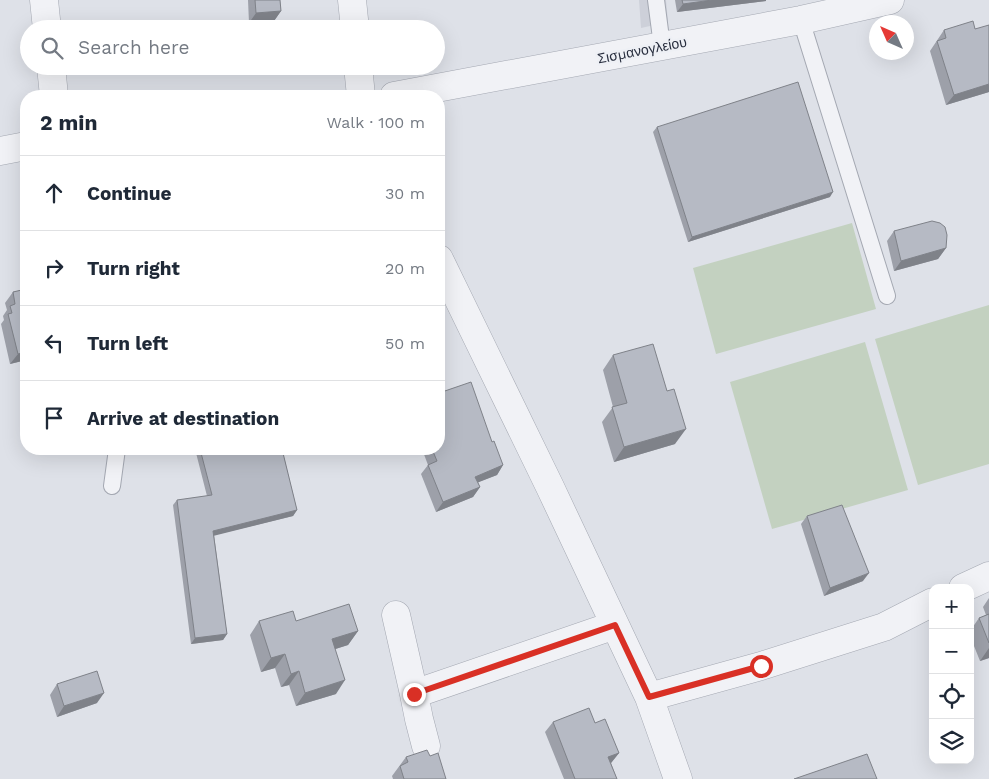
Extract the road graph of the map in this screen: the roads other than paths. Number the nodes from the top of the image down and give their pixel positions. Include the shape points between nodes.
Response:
1 (44, 0) edge
2 (352, 0) edge
3 (656, 0) edge
4 (890, 0) edge
5 (46, 20) edge
6 (354, 20) edge
7 (801, 20) junction
8 (662, 46) junction
9 (51, 75) edge
10 (359, 75) edge
11 (53, 90) edge
12 (360, 90) edge
13 (426, 90) edge
14 (20, 147) edge
15 (0, 151) edge
16 (445, 271) edge
17 (887, 296) dead end
18 (116, 455) edge
19 (112, 486) dead end
20 (989, 576) edge
21 (972, 584) edge
22 (929, 604) edge
23 (396, 615) dead end
24 (615, 625) junction
25 (414, 694) junction
26 (649, 697) junction
27 (426, 746) dead end
28 (678, 779) edge

1 - 5 street
2 - 6 street
3 - 8 lane
4 - 7 street, Σισμανογλείου
7 - 8 street, Σισμανογλείου
7 - 17 lane
8 - 13 street, Σισμανογλείου
9 - 11 street
10 - 12 street
14 - 15 street
16 - 24 street
18 - 19 lane
20 - 21 street
22 - 26 street via 884,627
23 - 25 street
24 - 25 street
24 - 26 street
25 - 27 street
26 - 28 street

